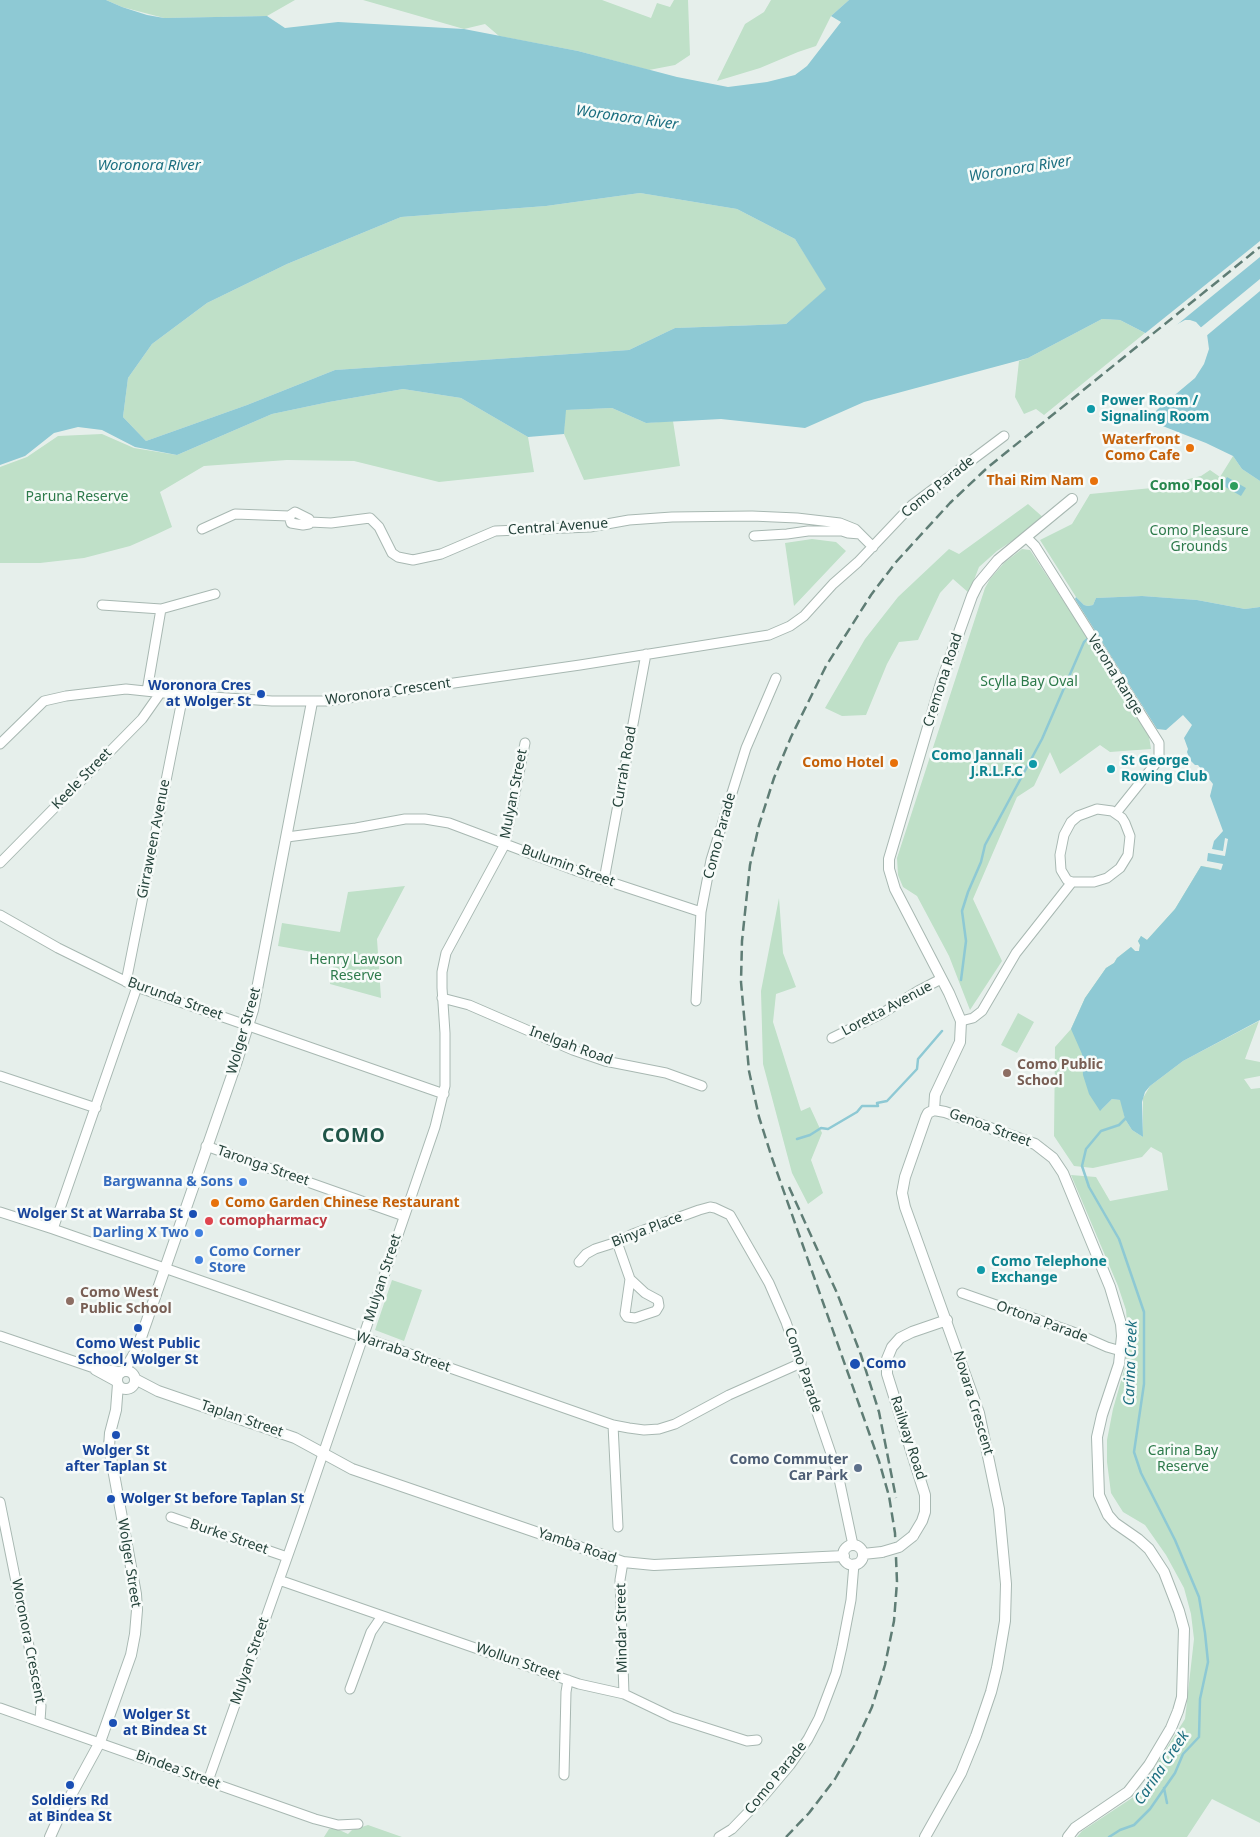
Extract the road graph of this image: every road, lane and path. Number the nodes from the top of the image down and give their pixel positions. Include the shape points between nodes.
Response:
1 (1004, 436) dead end
2 (1072, 499) dead end
3 (202, 529) dead end
4 (860, 534) junction
5 (754, 536) dead end
6 (1026, 536) junction
7 (873, 547) junction
8 (215, 594) dead end
9 (102, 604) dead end
10 (161, 609) junction
11 (790, 626) joint
12 (646, 654) junction
13 (776, 678) dead end
14 (146, 691) junction
15 (161, 692) junction
16 (183, 695) junction
17 (312, 702) junction
18 (524, 743) dead end
19 (0, 744) edge
20 (1116, 814) junction
21 (286, 837) junction
22 (505, 844) junction
23 (0, 863) edge
24 (604, 880) junction
25 (1072, 882) junction
26 (701, 912) junction
27 (0, 915) edge
28 (941, 979) junction
29 (126, 982) junction
30 (137, 987) junction
31 (442, 998) junction
32 (696, 1001) dead end
33 (961, 1021) junction
34 (248, 1025) junction
35 (832, 1038) dead end
36 (0, 1076) edge
37 (702, 1086) dead end
38 (444, 1094) junction
39 (96, 1108) junction
40 (934, 1110) junction
41 (206, 1146) junction
42 (720, 1209) joint
43 (0, 1212) edge
44 (404, 1216) junction
45 (53, 1229) junction
46 (617, 1242) junction
47 (579, 1262) dead end
48 (164, 1268) junction
49 (630, 1279) junction
50 (962, 1293) dead end
51 (947, 1320) junction
52 (0, 1336) edge
53 (364, 1338) junction
54 (137, 1349) junction
55 (1122, 1350) junction
56 (801, 1363) junction
57 (91, 1367) junction
58 (123, 1372) junction
59 (127, 1383) junction
60 (613, 1425) junction
61 (324, 1453) junction
62 (0, 1502) edge
63 (171, 1517) dead end
64 (618, 1527) dead end
65 (853, 1545) junction
66 (863, 1554) junction
67 (844, 1556) junction
68 (287, 1557) junction
69 (623, 1562) junction
70 (854, 1564) junction
71 (278, 1580) junction
72 (382, 1616) junction
73 (568, 1680) junction
74 (350, 1689) dead end
75 (624, 1694) junction
76 (0, 1708) edge
77 (40, 1721) junction
78 (758, 1740) dead end
79 (100, 1742) junction
80 (564, 1775) dead end
81 (208, 1781) junction
82 (358, 1824) dead end
83 (50, 1837) edge
84 (719, 1837) edge
85 (925, 1837) edge
86 (1068, 1837) edge

1 - 7 street, Como Parade via 912,505
2 - 6 street, Cremona Road
3 - 4 street, Central Avenue via 235,514 289,516 291,523 297,524 370,518 379,527 392,553 413,560 441,554 495,531 590,527 651,518 797,518 840,523
4 - 5 street via 823,530
4 - 7 street, Central Avenue
6 - 20 street, Verona Range via 1036,546 1160,748 1156,764
6 - 28 street, Cremona Road via 987,572 972,596 941,683 890,850 891,880
7 - 11 street, Como Parade
8 - 10 street
9 - 10 street
10 - 14 street
11 - 12 street, Woronora Crescent via 759,637
12 - 17 street, Woronora Crescent
12 - 24 street, Currah Road
13 - 26 street, Como Parade via 746,748 718,834
14 - 15 street, Woronora Crescent
14 - 19 street, Woronora Crescent via 109,690 44,701
15 - 16 street, Woronora Crescent
15 - 23 street, Keele Street via 142,719
16 - 17 street, Woronora Crescent
16 - 29 street, Girraween Avenue
17 - 21 street, Wolger Street
18 - 22 street, Mulyan Street
20 - 25 street via 1125,823 1130,836 1130,849 1124,863 1107,878
20 - 25 street via 1104,809 1091,811 1078,816 1067,828 1060,862 1063,876
21 - 22 street, Bulumin Street via 405,819 426,819 449,823
21 - 34 street, Wolger Street
22 - 24 street, Bulumin Street
22 - 31 street, Mulyan Street via 446,953
24 - 26 street, Bulumin Street
25 - 33 street via 1016,953 982,1010 973,1018
26 - 32 street, Como Parade
27 - 29 street, Burunda Street
28 - 33 street
28 - 35 street, Loretta Avenue
29 - 30 street, Burunda Street
30 - 34 street, Burunda Street
30 - 39 street
31 - 37 street, Inelgah Road via 469,1005 605,1061 666,1073
31 - 38 street, Mulyan Street via 446,1069
33 - 40 street, Novara Crescent via 960,1042 935,1095
34 - 38 street, Burunda Street
34 - 41 street, Wolger Street
36 - 39 street
38 - 44 street, Mulyan Street
39 - 45 street
40 - 51 street, Novara Crescent via 926,1117 902,1193
40 - 55 street, Genoa Street via 1035,1144 1053,1158 1063,1173 1115,1300 1121,1324
41 - 44 street, Taronga Street
41 - 48 street, Wolger Street
42 - 46 street, Binya Place via 704,1208
42 - 56 street, Como Parade via 734,1219 769,1283
43 - 45 street, Warraba Street
44 - 53 street, Mulyan Street
45 - 48 street, Warraba Street
46 - 47 street, Binya Place via 590,1251
46 - 49 street
48 - 53 street, Warraba Street
48 - 54 street, Wolger Street
49 - 49 street via 658,1300 656,1312 634,1318 625,1314
50 - 55 street, Ortona Parade
51 - 66 street, Railway Road, bridge via 900,1338 887,1359 887,1374 925,1495 922,1520 913,1536 898,1547
51 - 85 street, Novara Crescent via 979,1413 993,1472 1004,1548 1005,1621 997,1668 976,1736
52 - 57 street, Taplan Street
53 - 60 street, Warraba Street
53 - 61 street, Mulyan Street
54 - 58 street, Wolger Street
54 - 59 street, Wolger Street
55 - 86 street, Genoa Street via 1098,1428 1096,1449 1100,1496 1108,1516 1149,1549 1172,1591 1184,1629 1182,1697 1171,1728 1135,1785 1123,1797 1075,1828
56 - 60 street, Warraba Street via 729,1395 675,1424 644,1430
56 - 65 street, Como Parade via 842,1484
57 - 58 street, Taplan Street
57 - 59 street, Taplan Street
58 - 59 street via 131,1372
59 - 61 street, Taplan Street via 294,1438
59 - 79 street, Wolger Street via 116,1410 109,1447 136,1594 137,1623 130,1655
60 - 64 street
61 - 68 street, Mulyan Street
61 - 69 street, Yamba Road via 352,1469
62 - 77 street, Woronora Crescent via 41,1706
63 - 68 street, Burke Street
65 - 66 street
65 - 67 street via 847,1547
66 - 70 street via 860,1562
67 - 69 street, Yamba Road via 654,1565
67 - 70 street via 846,1561
68 - 71 street, Mulyan Street
69 - 75 street, Mindar Street via 620,1580
70 - 84 street, Como Parade via 842,1647 819,1718 785,1772 738,1823
71 - 72 street, Wollun Street
71 - 81 street, Mulyan Street
72 - 73 street, Wollun Street
72 - 74 street via 371,1632
73 - 75 street, Wollun Street
73 - 80 street
75 - 78 street, Wollun Street via 672,1717 747,1741
76 - 77 street, Bindea Street
77 - 79 street, Bindea Street
79 - 81 street, Bindea Street
79 - 83 street, Wolger Street
81 - 82 street, Bindea Street via 315,1819 338,1825

